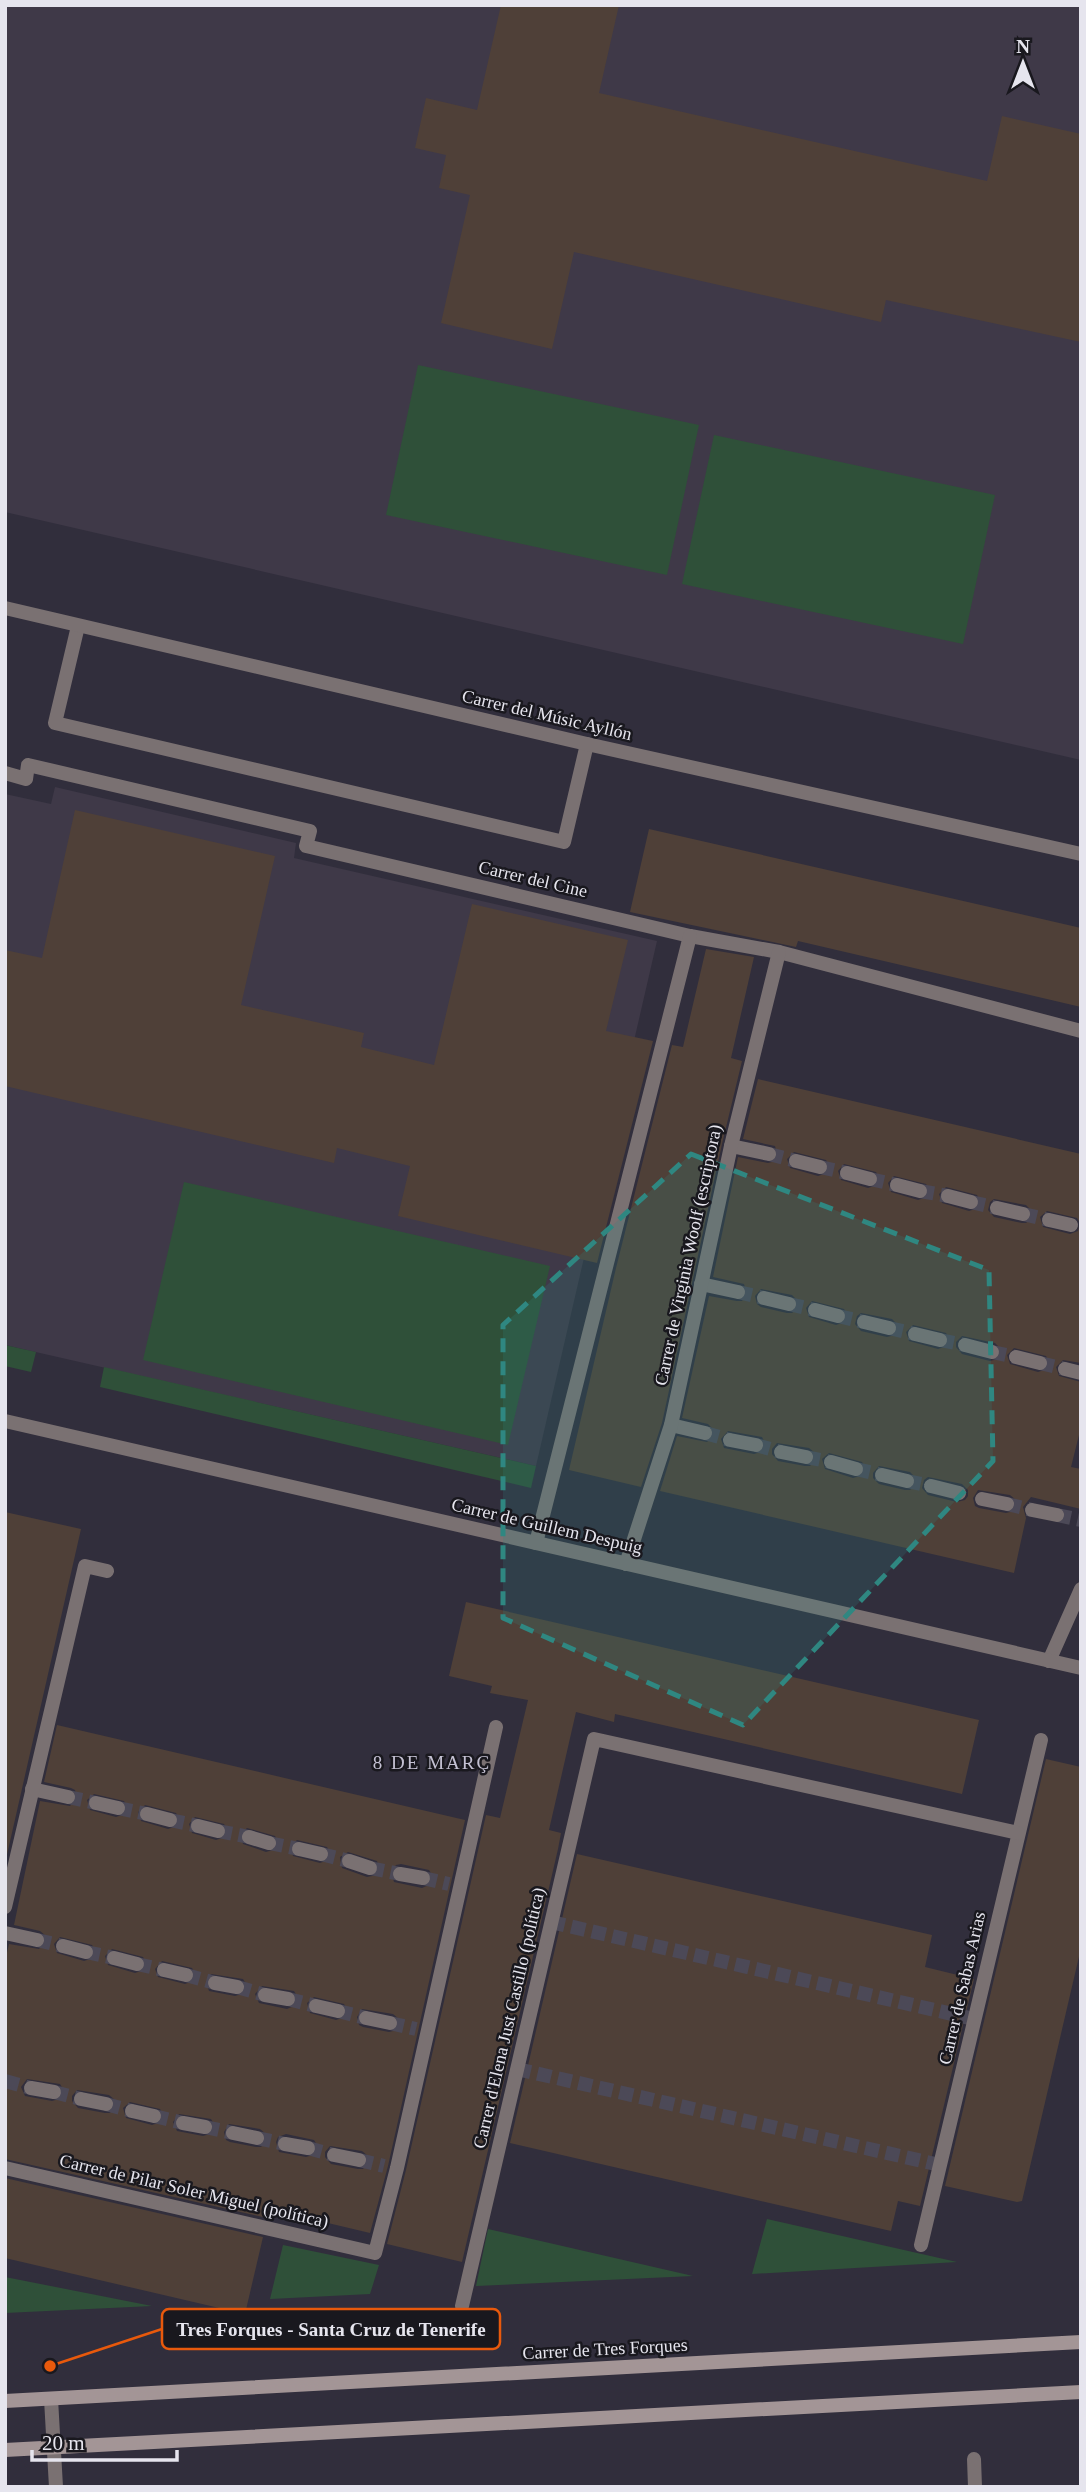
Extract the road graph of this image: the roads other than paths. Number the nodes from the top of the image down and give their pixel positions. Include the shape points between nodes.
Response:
1 (5, 608) edge
2 (78, 626) junction
3 (587, 744) junction
4 (5, 773) edge
5 (1081, 854) edge
6 (690, 936) junction
7 (779, 953) junction
8 (1081, 1031) edge
9 (731, 1146) junction
10 (769, 1154) tunnel mouth
11 (796, 1161) tunnel mouth
12 (820, 1167) tunnel mouth
13 (847, 1173) tunnel mouth
14 (870, 1179) tunnel mouth
15 (897, 1185) tunnel mouth
16 (920, 1191) tunnel mouth
17 (948, 1196) tunnel mouth
18 (971, 1202) tunnel mouth
19 (997, 1208) tunnel mouth
20 (1023, 1214) tunnel mouth
21 (1049, 1220) tunnel mouth
22 (1071, 1225) dead end
23 (701, 1284) junction
24 (738, 1292) tunnel mouth
25 (764, 1298) tunnel mouth
26 (789, 1304) tunnel mouth
27 (815, 1310) tunnel mouth
28 (838, 1316) tunnel mouth
29 (864, 1322) tunnel mouth
30 (889, 1328) tunnel mouth
31 (915, 1334) tunnel mouth
32 (940, 1340) tunnel mouth
33 (965, 1345) tunnel mouth
34 (992, 1352) tunnel mouth
35 (1016, 1357) tunnel mouth
36 (1040, 1363) tunnel mouth
37 (1065, 1369) tunnel mouth
38 (1081, 1373) edge
39 (5, 1421) edge
40 (670, 1425) junction
41 (705, 1433) tunnel mouth
42 (730, 1440) tunnel mouth
43 (756, 1446) tunnel mouth
44 (781, 1452) tunnel mouth
45 (806, 1457) tunnel mouth
46 (831, 1462) tunnel mouth
47 (856, 1469) tunnel mouth
48 (882, 1475) tunnel mouth
49 (907, 1481) tunnel mouth
50 (932, 1486) tunnel mouth
51 (959, 1493) dead end
52 (982, 1499) dead end
53 (1007, 1504) tunnel mouth
54 (1032, 1510) tunnel mouth
55 (1057, 1515) tunnel mouth
56 (536, 1543) junction
57 (626, 1564) junction
58 (107, 1571) dead end
59 (1081, 1589) edge
60 (1049, 1661) junction
61 (1081, 1668) edge
62 (496, 1727) dead end
63 (1041, 1740) dead end
64 (32, 1789) junction
65 (68, 1797) tunnel mouth
66 (96, 1803) tunnel mouth
67 (118, 1808) tunnel mouth
68 (147, 1814) tunnel mouth
69 (170, 1820) tunnel mouth
70 (198, 1826) tunnel mouth
71 (218, 1831) tunnel mouth
72 (1018, 1833) junction
73 (249, 1838) tunnel mouth
74 (269, 1843) tunnel mouth
75 (299, 1849) tunnel mouth
76 (321, 1854) tunnel mouth
77 (349, 1861) tunnel mouth
78 (370, 1868) tunnel mouth
79 (400, 1874) tunnel mouth
80 (423, 1878) tunnel mouth
81 (5, 1907) edge
82 (5, 1933) edge
83 (37, 1940) tunnel mouth
84 (63, 1947) tunnel mouth
85 (86, 1952) tunnel mouth
86 (114, 1958) tunnel mouth
87 (137, 1964) tunnel mouth
88 (164, 1970) tunnel mouth
89 (186, 1975) tunnel mouth
90 (215, 1983) tunnel mouth
91 (237, 1987) tunnel mouth
92 (265, 1994) tunnel mouth
93 (288, 1999) tunnel mouth
94 (316, 2006) tunnel mouth
95 (338, 2011) tunnel mouth
96 (366, 2018) tunnel mouth
97 (390, 2023) tunnel mouth
98 (31, 2088) tunnel mouth
99 (54, 2092) tunnel mouth
100 (81, 2099) tunnel mouth
101 (106, 2104) tunnel mouth
102 (132, 2111) tunnel mouth
103 (154, 2116) tunnel mouth
104 (183, 2123) tunnel mouth
105 (205, 2127) tunnel mouth
106 (233, 2133) tunnel mouth
107 (257, 2138) tunnel mouth
108 (285, 2144) tunnel mouth
109 (308, 2148) tunnel mouth
110 (334, 2155) tunnel mouth
111 (359, 2160) tunnel mouth
112 (5, 2168) edge
113 (921, 2245) dead end
114 (462, 2306) dead end
115 (1081, 2342) edge
116 (1081, 2392) edge
117 (51, 2399) junction
118 (5, 2402) edge
119 (54, 2447) junction
120 (5, 2450) edge
121 (974, 2459) dead end
122 (56, 2487) edge
123 (975, 2487) edge

1 - 2 street, Carrer del Músic Ayllón
2 - 3 street, Carrer del Músic Ayllón
2 - 3 street via 55,723 564,842
3 - 5 street, Carrer del Músic Ayllón
4 - 6 street, Carrer del Cine via 26,779 28,765 310,831 306,846
6 - 7 street, Carrer del Cine
6 - 56 street
7 - 8 street, Carrer del Cine
7 - 9 street, Carrer de Virginia Woolf (escriptora)
9 - 10 street
9 - 23 street, Carrer de Virginia Woolf (escriptora)
11 - 12 street
13 - 14 street
15 - 16 street
17 - 18 street
19 - 20 street
21 - 22 street
23 - 24 street
23 - 40 street, Carrer de Virginia Woolf (escriptora)
25 - 26 street
27 - 28 street
29 - 30 street
31 - 32 street
33 - 34 street
35 - 36 street
37 - 38 street
39 - 56 street, Carrer de Guillem Despuig
40 - 41 street
40 - 57 street, Carrer de Virginia Woolf (escriptora)
42 - 43 street
44 - 45 street
46 - 47 street
48 - 49 street
50 - 51 street
52 - 53 street
54 - 55 street
56 - 57 street, Carrer de Guillem Despuig
57 - 60 street, Carrer de Guillem Despuig
58 - 64 street via 85,1566
59 - 60 street
60 - 61 street, Carrer de Guillem Despuig
62 - 112 street, Carrer de Pilar Soler Miguel (política) via 390,2167 375,2253
63 - 72 street, Carrer de Sabas Arias
64 - 65 street
64 - 81 street
66 - 67 street
68 - 69 street
70 - 71 street
72 - 113 street, Carrer de Sabas Arias
72 - 114 street, Carrer d'Elena Just Castillo (política) via 594,1739
73 - 74 street
75 - 76 street
77 - 78 street
79 - 80 street
82 - 83 street
84 - 85 street
86 - 87 street
88 - 89 street
90 - 91 street
92 - 93 street
94 - 95 street
96 - 97 street
98 - 99 street
100 - 101 street
102 - 103 street
104 - 105 street
106 - 107 street
108 - 109 street
110 - 111 street
115 - 117 main road, Carrer de Tres Forques
116 - 119 main road
117 - 118 main road, Carrer de Tres Forques
117 - 119 street
119 - 120 main road
119 - 122 street
121 - 123 street

